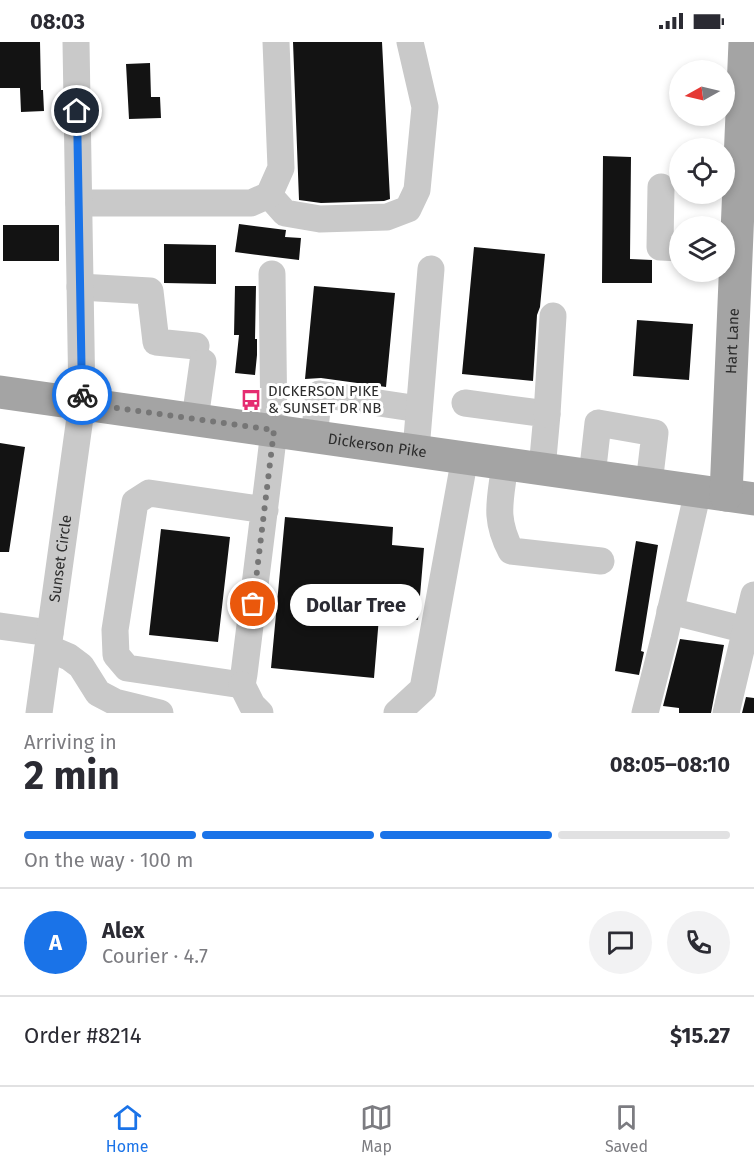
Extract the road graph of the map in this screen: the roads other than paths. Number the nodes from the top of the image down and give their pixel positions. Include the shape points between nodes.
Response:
1 (76, 42) edge
2 (276, 42) edge
3 (410, 42) edge
4 (745, 42) edge
5 (661, 187) dead end
6 (269, 195) junction
7 (79, 202) junction
8 (733, 216) edge
9 (669, 247) edge
10 (431, 269) dead end
11 (272, 274) dead end
12 (735, 276) edge
13 (80, 287) junction
14 (553, 316) dead end
15 (744, 320) edge
16 (0, 392) edge
17 (82, 403) junction
18 (465, 403) dead end
19 (419, 409) junction
20 (548, 414) junction
21 (195, 419) junction
22 (274, 430) junction
23 (314, 436) junction
24 (416, 450) junction
25 (465, 458) junction
26 (506, 463) junction
27 (542, 469) junction
28 (592, 476) junction
29 (649, 484) junction
30 (726, 495) edge
31 (265, 510) junction
32 (601, 561) dead end
33 (754, 595) edge
34 (670, 611) junction
35 (0, 626) edge
36 (746, 630) junction
37 (49, 641) junction
38 (242, 685) junction
39 (39, 713) edge
40 (160, 713) edge
41 (260, 713) edge
42 (397, 713) edge
43 (645, 713) edge
44 (726, 713) edge

1 - 7 street, Sunset Circle
2 - 6 street via 280,168
3 - 6 street via 425,107 417,190 408,209 387,217 320,219 285,213
4 - 8 main road, Hart Lane
5 - 9 street via 660,247
6 - 7 street via 251,203
7 - 13 street, Sunset Circle
10 - 19 street
11 - 22 street
12 - 15 main road, Hart Lane
13 - 17 street, Sunset Circle
13 - 21 street via 150,291 156,342 200,354
14 - 20 street
15 - 30 main road, Hart Lane
16 - 17 main road, Dickerson Pike
17 - 21 main road, Dickerson Pike
17 - 37 street, Sunset Circle
18 - 20 street
19 - 23 street via 319,394
19 - 24 street
20 - 27 street
21 - 22 main road, Dickerson Pike
22 - 23 main road, Dickerson Pike
22 - 31 street
23 - 24 main road, Dickerson Pike
24 - 25 main road, Dickerson Pike
25 - 26 main road, Dickerson Pike
25 - 42 street via 423,688
26 - 27 main road, Dickerson Pike
26 - 32 street via 499,518 511,551
27 - 28 main road, Dickerson Pike
28 - 29 main road, Dickerson Pike
28 - 29 street via 598,423 656,433
29 - 30 main road, Dickerson Pike
30 - 34 street
31 - 38 street
31 - 38 street via 149,493 135,502 115,630 116,656 127,668
33 - 36 street
34 - 36 street
34 - 43 street
35 - 37 street
36 - 44 street
37 - 39 street, Sunset Circle
37 - 40 street via 81,666 98,693 116,702
38 - 41 street

